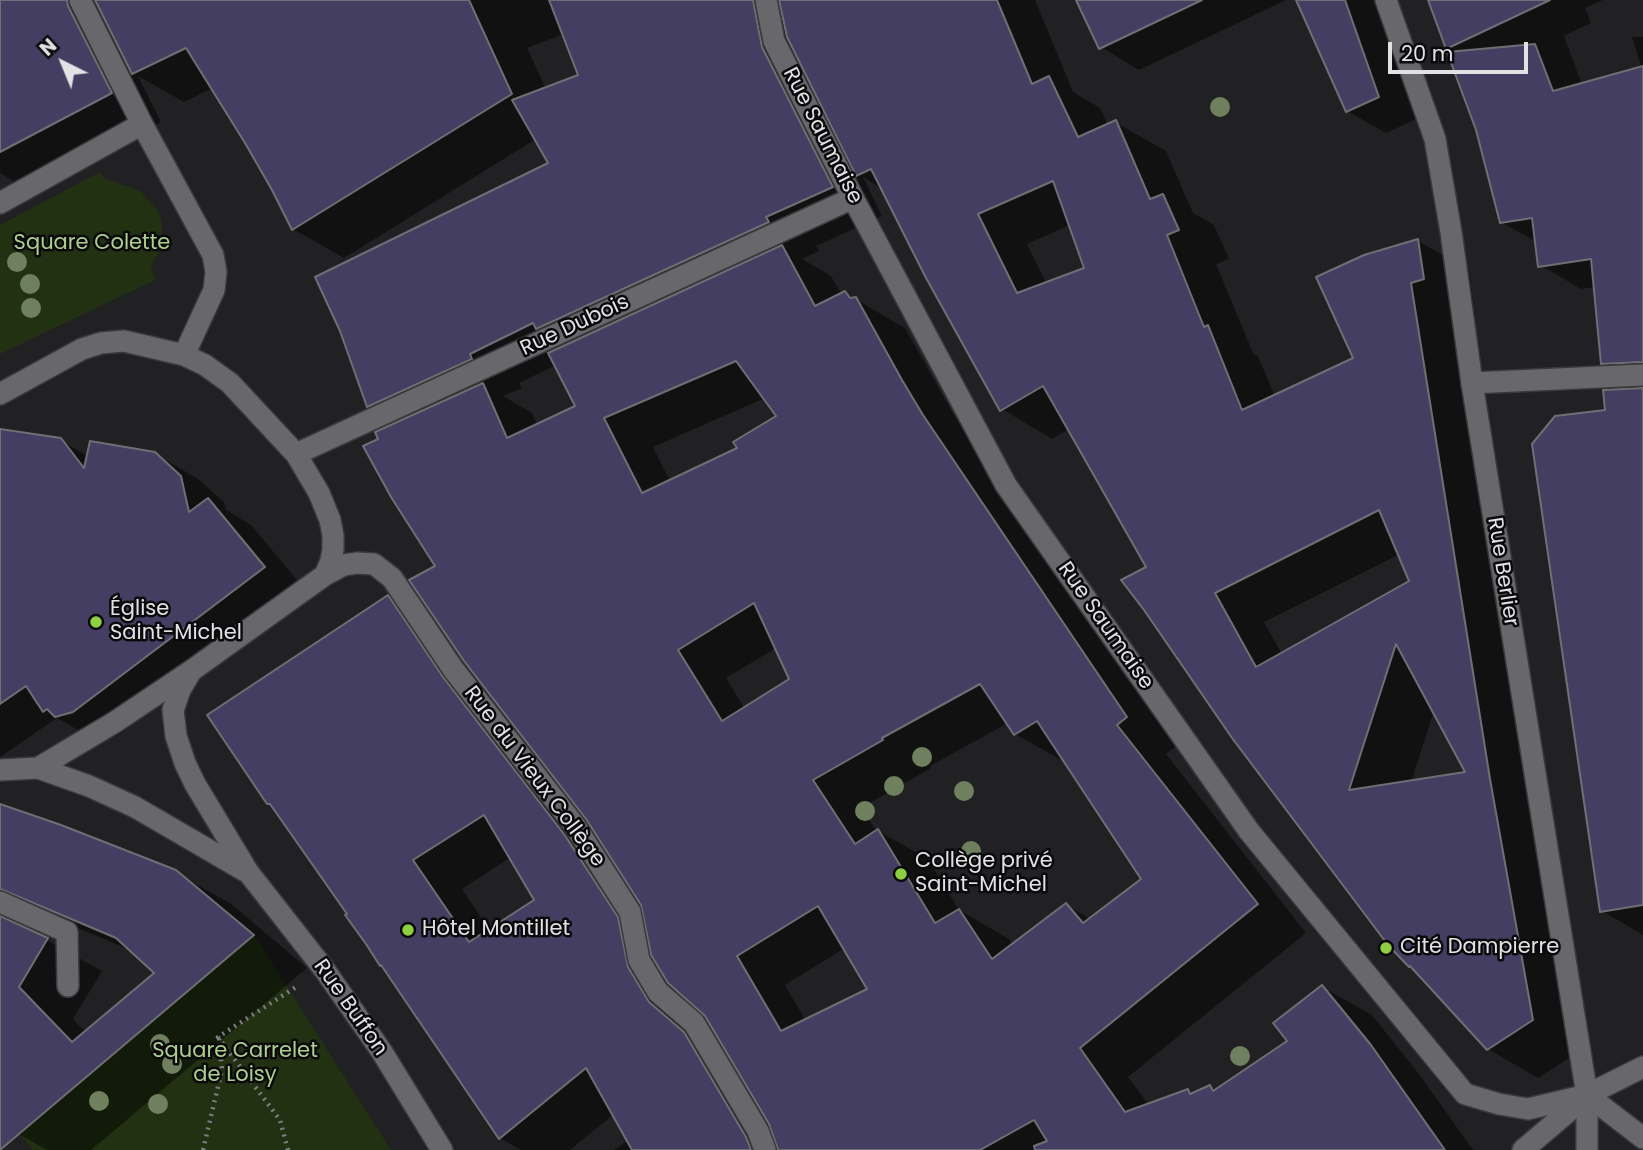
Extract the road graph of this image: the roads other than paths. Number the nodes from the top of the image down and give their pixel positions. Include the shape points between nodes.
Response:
1 (80, 0) edge
2 (766, 0) edge
3 (1386, 0) edge
4 (142, 124) junction
5 (853, 198) junction
6 (0, 203) edge
7 (184, 355) junction
8 (1643, 375) edge
9 (1472, 383) junction
10 (0, 394) edge
11 (296, 454) junction
12 (326, 575) junction
13 (191, 671) junction
14 (38, 768) junction
15 (0, 770) edge
16 (248, 872) junction
17 (0, 902) edge
18 (68, 986) dead end
19 (1643, 1067) edge
20 (1587, 1095) junction
21 (1643, 1138) edge
22 (442, 1150) edge
23 (765, 1150) edge
24 (1523, 1150) edge
25 (1587, 1150) edge

1 - 4 street
2 - 5 street, Rue Saumaise via 774,41
3 - 9 street, Rue Berlier via 1435,139
4 - 6 street
4 - 7 street via 213,254 214,290
5 - 11 street, Rue Dubois
5 - 20 street, Rue Saumaise via 1006,485 1248,831 1465,1094 1528,1109
7 - 10 street via 124,341 101,343
7 - 11 street via 230,383
8 - 9 street
9 - 20 street, Rue Berlier
11 - 12 street via 330,520 333,550
12 - 13 street, Rue du Vieux Collège
12 - 23 street, Rue du Vieux Collège via 357,562 374,564 392,578 453,669 582,837 631,912 639,960 658,992 694,1023 758,1130
13 - 14 street, Rue du Vieux Collège
13 - 16 street, Rue Buffon via 173,710 176,736 195,784
14 - 15 street
14 - 16 street, Rue Buffon via 135,807
16 - 22 street, Rue Buffon via 382,1052
17 - 18 street via 67,932
19 - 20 street
20 - 21 street
20 - 24 street
20 - 25 street, Rue Berlier

